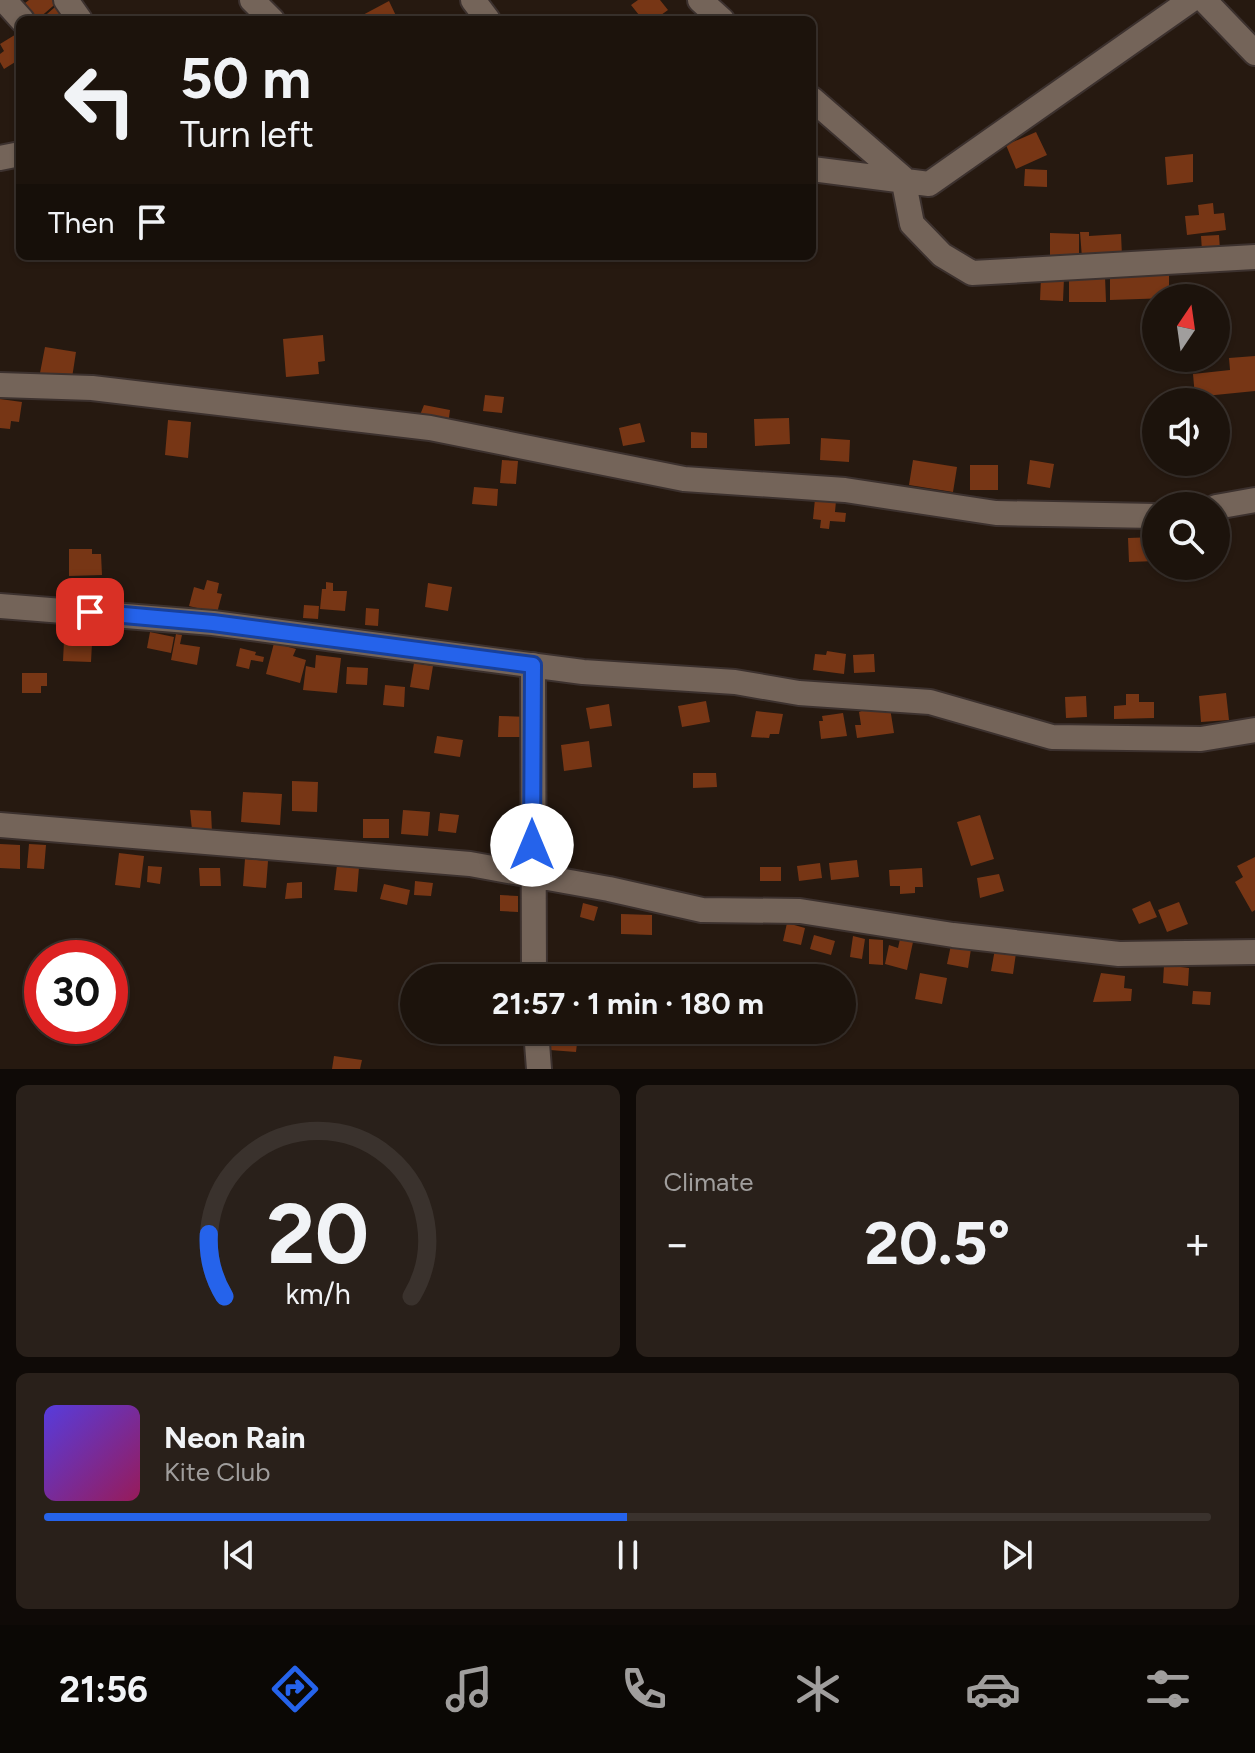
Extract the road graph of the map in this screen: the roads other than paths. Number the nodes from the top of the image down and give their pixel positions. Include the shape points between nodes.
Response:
1 (4, 0) edge
2 (252, 0) edge
3 (700, 0) edge
4 (1191, 0) edge
5 (1204, 0) edge
6 (18, 16) edge
7 (268, 16) edge
8 (718, 16) edge
9 (1255, 53) edge
10 (816, 102) edge
11 (816, 169) edge
12 (903, 178) junction
13 (1255, 257) edge
14 (0, 385) edge
15 (1255, 500) edge
16 (1230, 504) edge
17 (1142, 516) edge
18 (0, 606) edge
19 (533, 665) junction
20 (1255, 730) edge
21 (0, 825) edge
22 (532, 875) junction
23 (1255, 952) edge
24 (534, 964) edge
25 (537, 1044) edge
26 (539, 1069) edge

1 - 6 street
2 - 7 street
3 - 8 street
4 - 12 street via 929,184
5 - 9 street
10 - 12 street
11 - 12 street
12 - 13 street via 912,224 942,255 972,273
14 - 17 street via 92,388 430,428 684,479 845,490 996,513
15 - 16 street
18 - 19 street via 213,623
19 - 20 street via 930,702 1052,737 1201,739
19 - 22 street
21 - 22 street via 470,864
22 - 23 street via 702,910 800,911 1119,954
22 - 24 street
25 - 26 street

